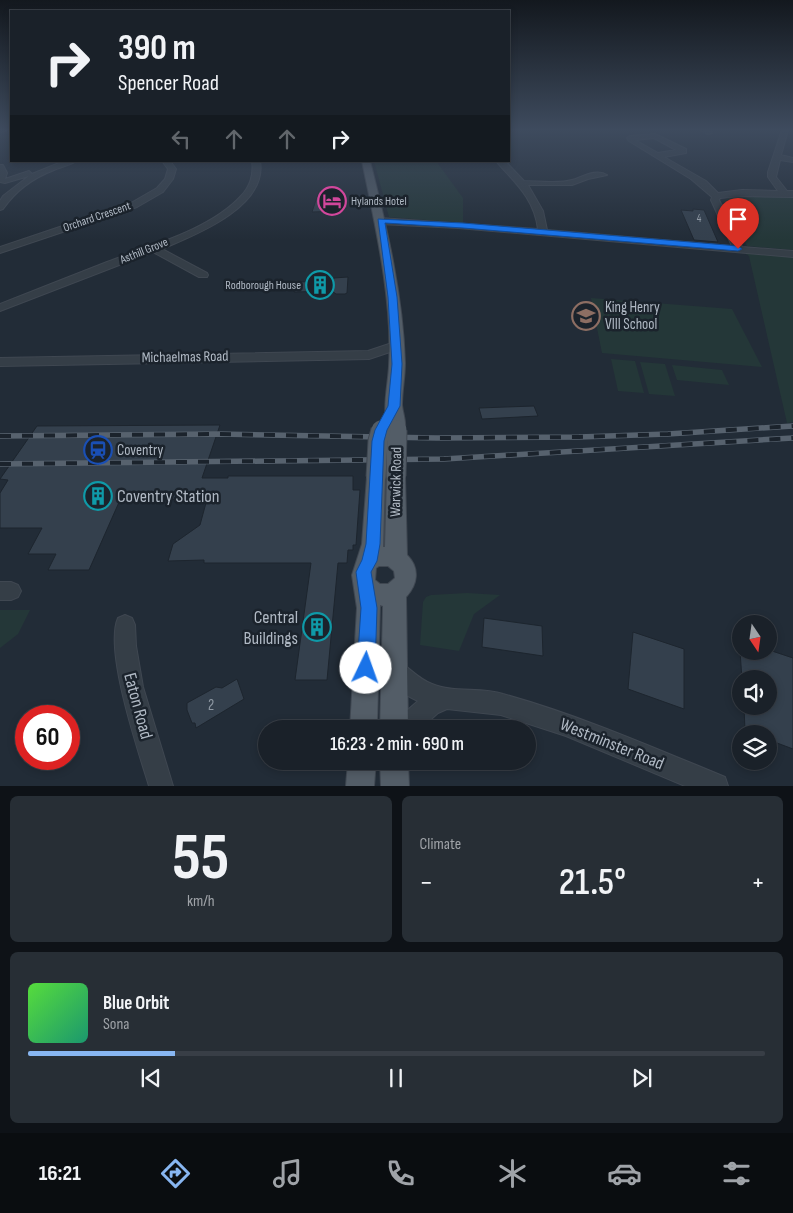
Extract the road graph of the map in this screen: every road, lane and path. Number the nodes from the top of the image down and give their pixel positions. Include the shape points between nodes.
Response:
1 (0, 167) edge
2 (55, 167) edge
3 (58, 167) edge
4 (170, 167) edge
5 (257, 167) edge
6 (367, 167) edge
7 (505, 167) edge
8 (674, 167) edge
9 (772, 167) edge
10 (604, 175) dead end
11 (2, 180) edge
12 (521, 183) junction
13 (0, 190) edge
14 (789, 194) edge
15 (717, 196) junction
16 (0, 207) edge
17 (380, 221) junction
18 (543, 233) junction
19 (153, 248) junction
20 (738, 249) junction
21 (0, 250) edge
22 (793, 254) edge
23 (204, 275) dead end
24 (0, 308) edge
25 (396, 346) junction
26 (370, 355) junction
27 (0, 362) edge
28 (397, 364) junction
29 (389, 430) junction
30 (396, 558) junction
31 (369, 561) junction
32 (366, 586) junction
33 (395, 593) junction
34 (126, 625) dead end
35 (394, 670) junction
36 (446, 698) junction
37 (363, 720) edge
38 (394, 720) edge
39 (413, 720) edge
40 (361, 770) edge
41 (394, 770) edge
42 (701, 783) edge
43 (160, 786) edge
44 (360, 786) edge
45 (395, 786) edge

1 - 11 street
2 - 11 street
3 - 16 street via 27,181
4 - 21 street, Orchard Crescent via 169,179 160,190 143,201
5 - 19 street, Asthill Grove via 256,178 240,202 210,222
6 - 17 main road, Warwick Road
7 - 12 street
8 - 15 street via 704,184
9 - 14 street via 772,176
10 - 12 street via 572,183
11 - 13 street
12 - 18 street via 539,209
14 - 15 street via 732,193
15 - 20 street via 714,200
17 - 18 street
17 - 25 main road, Warwick Road via 393,297
18 - 20 street
19 - 23 street
19 - 24 street, Asthill Grove
20 - 22 street
25 - 26 street, Michaelmas Road
25 - 28 main road, Warwick Road
26 - 27 street, Michaelmas Road
26 - 28 street, Michaelmas Road
28 - 29 main road, Warwick Road
29 - 30 main road, Warwick Road, bridge via 396,476
29 - 31 main road, Warwick Road, bridge via 378,441 373,544
30 - 31 main road via 384,556
30 - 33 main road, Warwick Road via 404,567 406,577 404,585
31 - 32 main road, Warwick Road via 363,572
32 - 33 main road via 382,595
32 - 37 main road, Warwick Road via 369,614
33 - 35 main road, Warwick Road
34 - 43 street, Eaton Road via 129,679
35 - 36 street, Westminster Road via 418,691
35 - 38 main road, Warwick Road
36 - 39 street via 430,705
36 - 42 street, Westminster Road via 501,704 566,725
40 - 44 main road
41 - 45 main road

